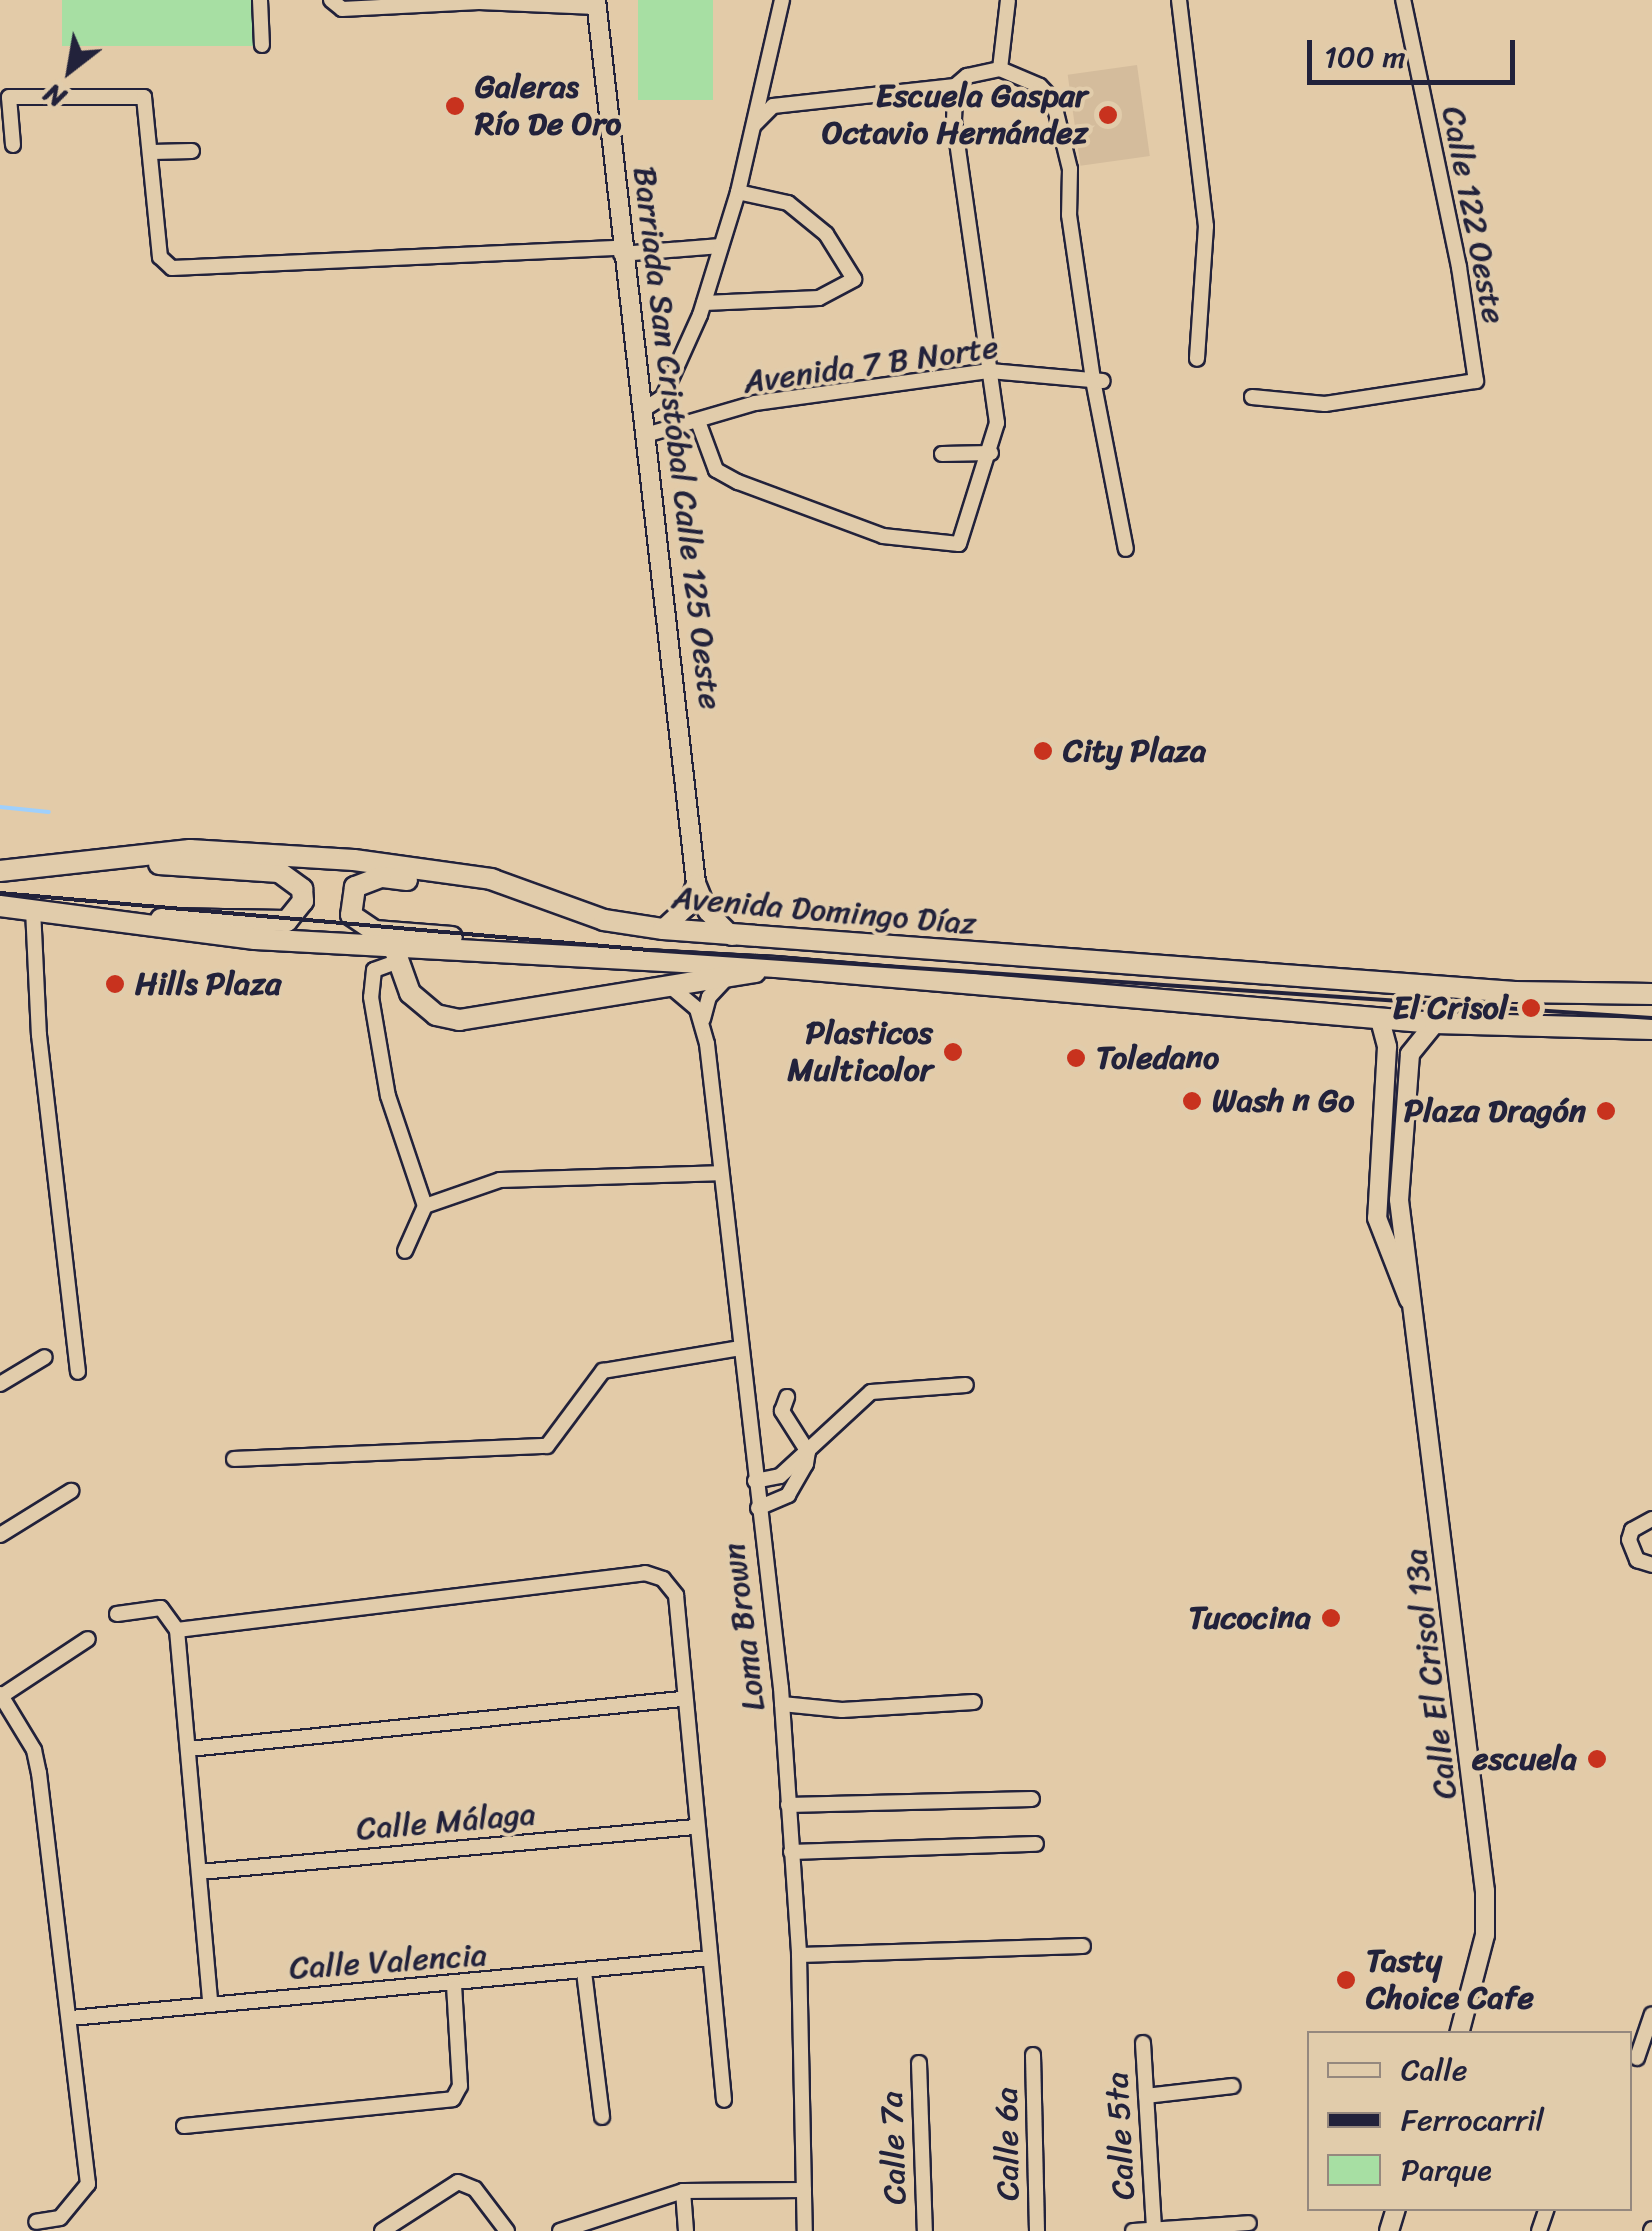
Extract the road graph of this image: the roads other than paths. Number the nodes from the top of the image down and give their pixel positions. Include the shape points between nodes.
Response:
1 (260, 0) edge
2 (331, 0) edge
3 (782, 0) edge
4 (1008, 0) edge
5 (1179, 0) edge
6 (1403, 0) edge
7 (596, 4) edge
8 (262, 44) dead end
9 (1000, 70) junction
10 (955, 86) junction
11 (753, 126) junction
12 (13, 144) dead end
13 (192, 151) dead end
14 (152, 152) junction
15 (738, 192) junction
16 (721, 246) junction
17 (621, 251) junction
18 (704, 303) junction
19 (1197, 359) dead end
20 (990, 371) junction
21 (1098, 381) junction
22 (1252, 397) dead end
23 (646, 408) junction
24 (699, 424) junction
25 (650, 434) junction
26 (942, 454) dead end
27 (991, 454) junction
28 (1126, 549) dead end
29 (109, 862) junction
30 (0, 871) edge
31 (696, 884) junction
32 (542, 897) junction
33 (0, 906) edge
34 (29, 909) junction
35 (139, 922) junction
36 (663, 929) junction
37 (732, 936) junction
38 (395, 955) junction
39 (574, 955) junction
40 (776, 967) junction
41 (726, 979) junction
42 (671, 987) junction
43 (1652, 994) edge
44 (702, 1020) junction
45 (1380, 1020) junction
46 (1435, 1023) junction
47 (1652, 1029) edge
48 (1382, 1120) junction
49 (1404, 1121) junction
50 (718, 1173) junction
51 (425, 1206) junction
52 (405, 1251) dead end
53 (1412, 1304) junction
54 (741, 1348) junction
55 (45, 1356) dead end
56 (78, 1372) dead end
57 (0, 1384) edge
58 (966, 1385) dead end
59 (787, 1397) dead end
60 (808, 1452) junction
61 (234, 1460) dead end
62 (755, 1481) junction
63 (72, 1491) dead end
64 (758, 1508) junction
65 (1652, 1520) edge
66 (0, 1535) edge
67 (1652, 1565) edge
68 (117, 1614) dead end
69 (178, 1630) junction
70 (88, 1639) dead end
71 (0, 1696) edge
72 (686, 1700) junction
73 (974, 1702) dead end
74 (782, 1704) junction
75 (190, 1749) junction
76 (1032, 1799) dead end
77 (788, 1805) junction
78 (697, 1827) junction
79 (1036, 1844) dead end
80 (791, 1852) junction
81 (200, 1872) junction
82 (1083, 1946) dead end
83 (798, 1954) junction
84 (710, 1958) junction
85 (584, 1972) junction
86 (454, 1986) junction
87 (210, 2003) junction
88 (1652, 2014) edge
89 (70, 2018) junction
90 (1460, 2031) edge
91 (1142, 2043) dead end
92 (1033, 2055) dead end
93 (1640, 2060) edge
94 (918, 2063) dead end
95 (1232, 2086) dead end
96 (1146, 2096) junction
97 (724, 2100) dead end
98 (602, 2117) dead end
99 (184, 2126) dead end
100 (804, 2190) junction
101 (684, 2192) junction
102 (36, 2222) dead end
103 (1249, 2223) dead end
104 (1154, 2226) junction
105 (382, 2231) edge
106 (507, 2231) edge
107 (560, 2231) edge
108 (686, 2231) edge
109 (805, 2231) edge
110 (925, 2231) edge
111 (1038, 2231) edge
112 (1133, 2231) edge

1 - 8 street
2 - 7 street via 342,8
3 - 11 street
4 - 9 street
5 - 19 street via 1206,226
6 - 22 street, Calle 122 Oeste via 1476,381 1325,404
7 - 17 street, Barriada San Cristóbal Calle 125 Oeste
9 - 10 street via 967,76
9 - 21 street via 1040,86 1053,100 1070,169 1070,215
10 - 11 street via 773,106
10 - 20 street via 954,122
11 - 15 street
12 - 14 street via 9,97 134,93 149,105
13 - 14 street
14 - 17 street via 160,257 172,268
15 - 16 street
15 - 18 street via 788,203 826,234 854,280 819,298
16 - 17 street
16 - 18 street
17 - 23 street, Barriada San Cristóbal Calle 125 Oeste
18 - 23 street via 663,397
20 - 21 street, Avenida 7 B Norte
20 - 24 street, Avenida 7 B Norte via 755,402
20 - 27 street via 996,423
21 - 28 street
23 - 25 street, Barriada San Cristóbal Calle 125 Oeste
24 - 25 street, Avenida 7 B Norte
24 - 27 street via 716,470 738,482 883,536 959,544
25 - 31 street, Barriada San Cristóbal Calle 125 Oeste
26 - 27 street
29 - 30 main road, Avenida Domingo Díaz
29 - 32 main road, Avenida Domingo Díaz via 190,850 354,860 491,879
29 - 35 main road via 279,872 302,889 298,913 287,921 186,915
31 - 36 street via 687,907
31 - 37 street, Barriada San Cristóbal Calle 125 Oeste via 708,912
32 - 36 main road, Avenida Domingo Díaz via 604,920
32 - 39 main road via 381,877 355,886 349,900 351,915 375,931
33 - 34 main road, Avenida Domingo Díaz
34 - 35 main road, Avenida Domingo Díaz
34 - 56 street
35 - 38 main road, Avenida Domingo Díaz
36 - 37 main road, Avenida Domingo Díaz
37 - 43 main road, Avenida Domingo Díaz via 1515,992
38 - 39 main road, Avenida Domingo Díaz
38 - 42 main road via 416,1000 459,1020
38 - 51 street via 374,970 371,997 388,1096
39 - 40 main road, Avenida Domingo Díaz
40 - 41 main road
40 - 45 main road, Avenida Domingo Díaz
41 - 42 main road
41 - 44 street via 709,996
42 - 44 street
44 - 50 street, Loma Brown
45 - 46 main road, Avenida Domingo Díaz
45 - 48 street, Calle El Crisol 13a via 1387,1047
46 - 47 main road, Avenida Domingo Díaz
46 - 49 street, Calle El Crisol 13a via 1410,1054
48 - 49 street
48 - 53 street, Calle El Crisol 13a via 1380,1237
49 - 53 street, Calle El Crisol 13a via 1400,1218
50 - 51 street via 500,1180
50 - 54 street, Loma Brown
51 - 52 street
53 - 90 street, Calle El Crisol 13a via 1485,1890 1486,1935
54 - 61 street via 604,1372 548,1446
54 - 62 street, Loma Brown
55 - 57 street
58 - 60 street via 871,1392
59 - 60 street via 782,1411
60 - 62 street via 780,1476
60 - 64 street via 798,1486
62 - 64 street, Loma Brown
63 - 66 street
64 - 74 street, Loma Brown
65 - 67 street via 1632,1530 1629,1540 1636,1560
68 - 69 street via 162,1608
69 - 72 street via 644,1574 664,1580 676,1594
69 - 75 street
70 - 71 street
71 - 89 street via 34,1750
72 - 75 street
72 - 78 street
73 - 74 street via 842,1710
74 - 77 street, Loma Brown
75 - 81 street
76 - 77 street
77 - 80 street, Loma Brown
78 - 81 street, Calle Málaga
78 - 84 street
79 - 80 street
80 - 83 street, Loma Brown
81 - 87 street
82 - 83 street
83 - 100 street, Loma Brown
84 - 85 street, Calle Valencia
84 - 97 street
85 - 86 street, Calle Valencia
85 - 98 street
86 - 87 street, Calle Valencia
86 - 99 street via 460,2086 453,2099
87 - 89 street, Calle Valencia
88 - 93 street
89 - 102 street via 88,2184 60,2218
91 - 96 street, Calle 5ta
92 - 111 street, Calle 6a
94 - 110 street, Calle 7a
95 - 96 street
96 - 104 street, Calle 5ta
100 - 101 street
100 - 109 street, Loma Brown
101 - 107 street
101 - 108 street
103 - 104 street
104 - 112 street
105 - 106 street via 458,2182 474,2189

